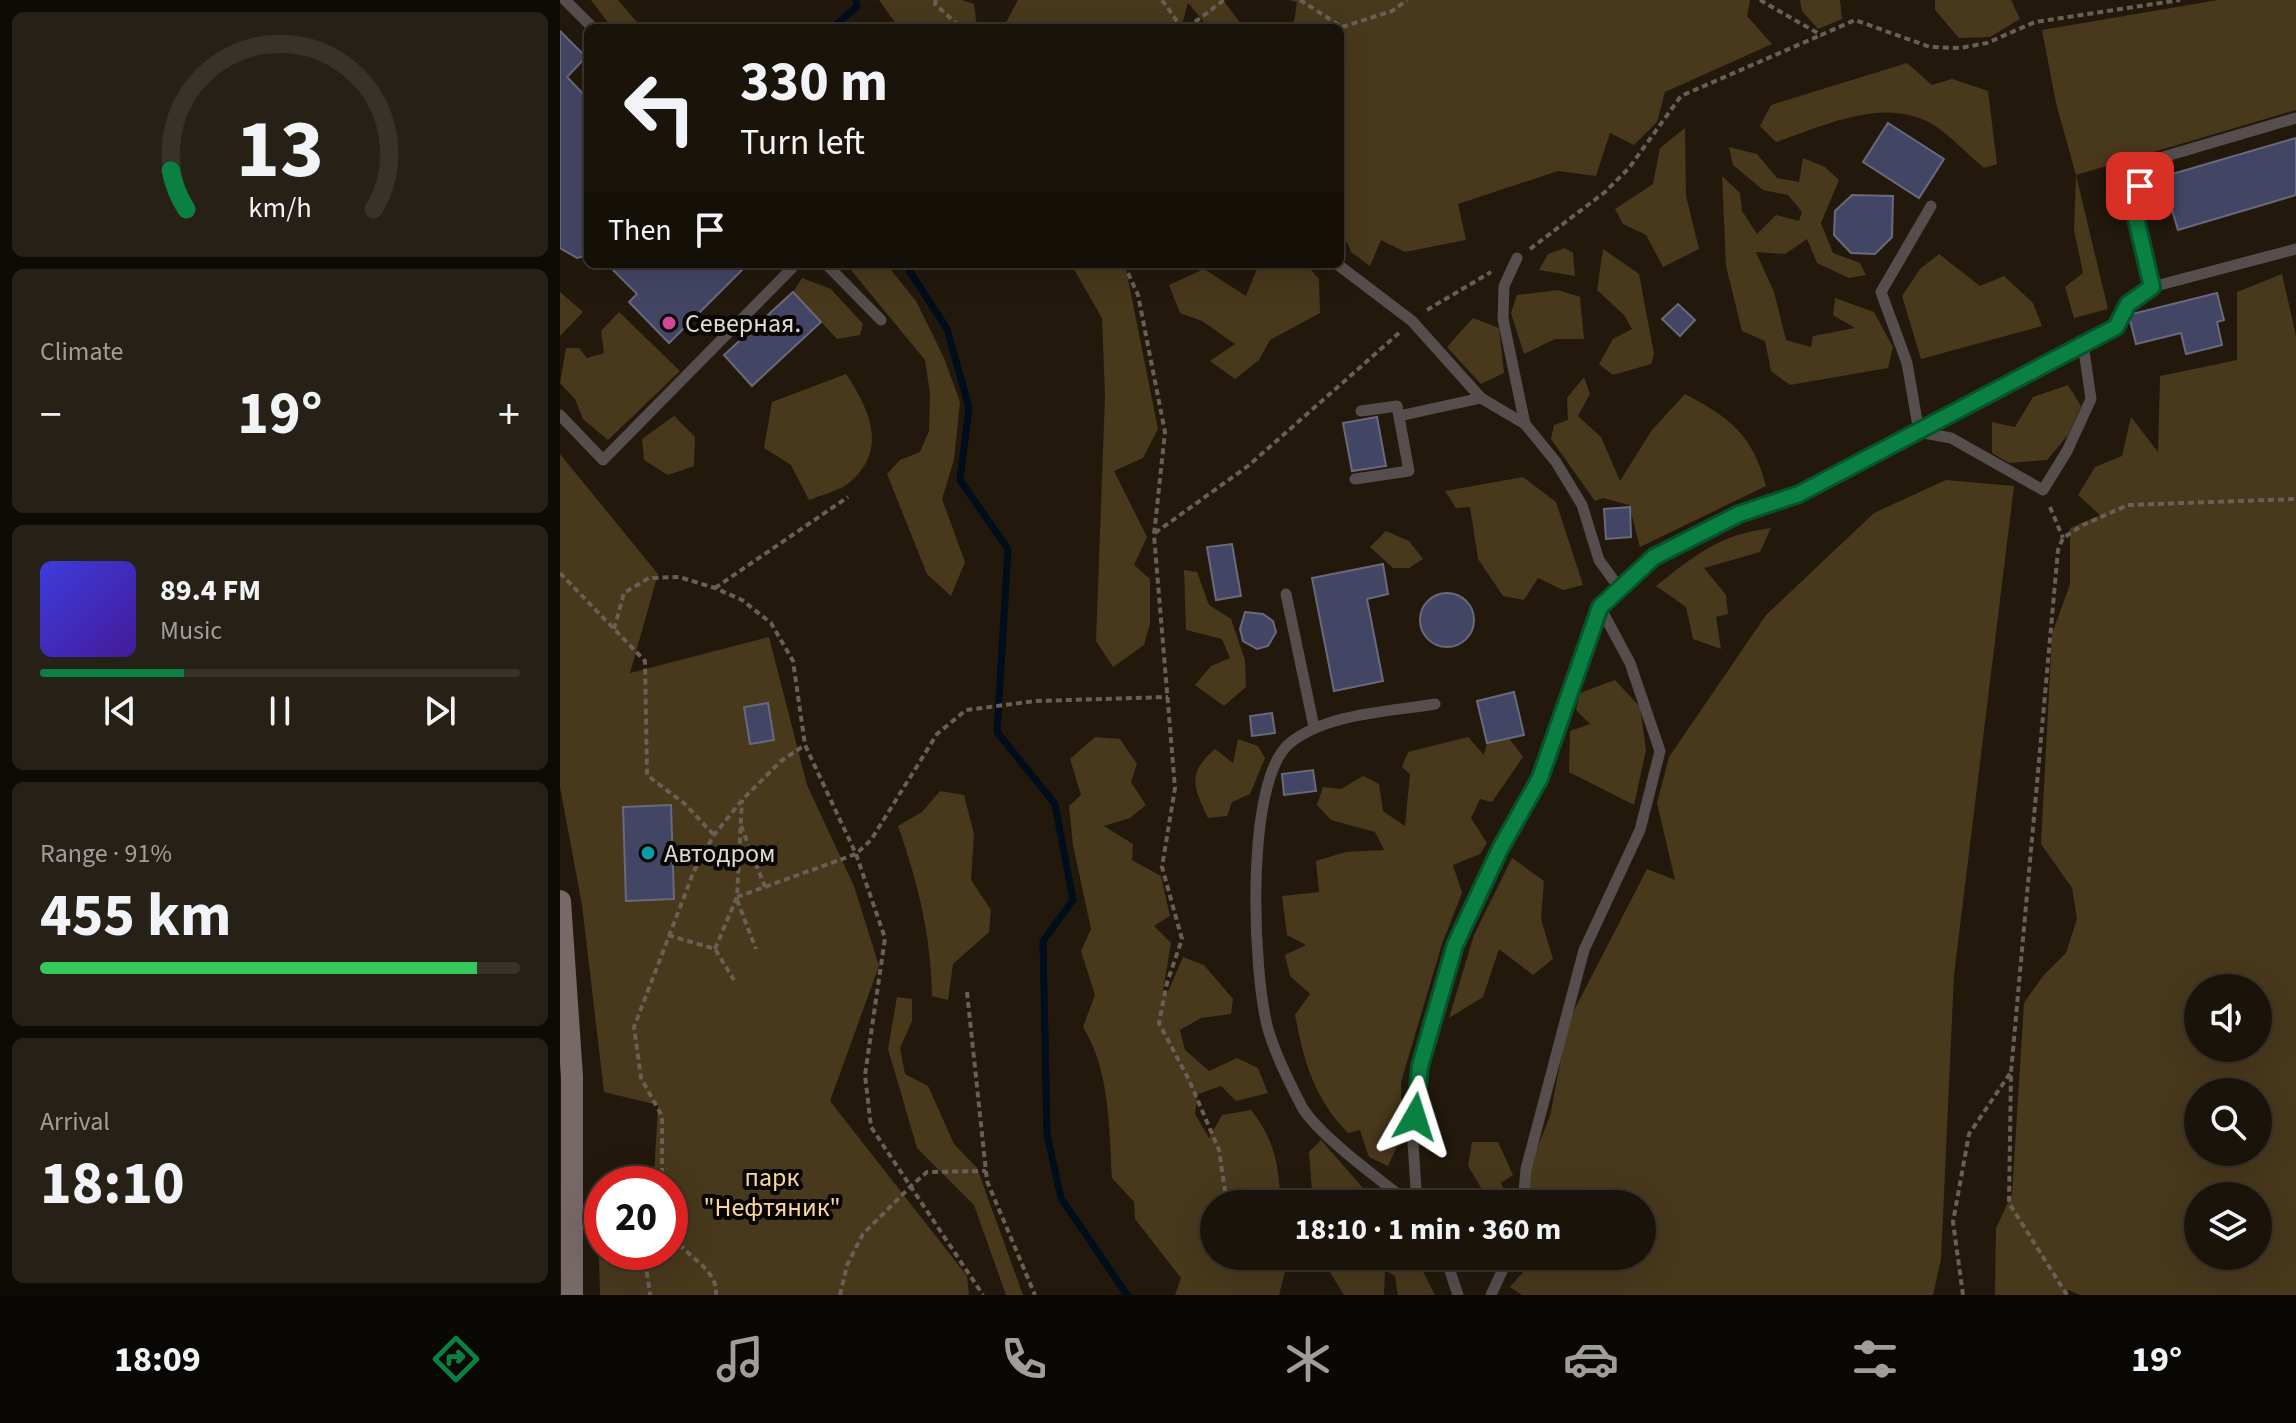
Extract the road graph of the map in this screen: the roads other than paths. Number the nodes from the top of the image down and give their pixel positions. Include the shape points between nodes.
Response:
1 (565, 0) edge
2 (589, 24) edge
3 (2296, 118) edge
4 (1931, 206) dead end
5 (2296, 249) edge
6 (1517, 258) road end
7 (792, 268) edge
8 (830, 268) edge
9 (1342, 268) edge
10 (2152, 287) junction
11 (881, 320) dead end
12 (2083, 344) junction
13 (1481, 398) junction
14 (1361, 411) dead end
15 (560, 415) edge
16 (1399, 416) junction
17 (1525, 424) junction
18 (1919, 432) junction
19 (1355, 479) dead end
20 (1620, 589) junction
21 (1286, 594) dead end
22 (1600, 607) junction
23 (1435, 704) dead end
24 (1314, 727) junction
25 (560, 901) edge
26 (1395, 1190) edge
27 (1414, 1190) edge
28 (1524, 1190) edge
29 (566, 1194) edge
30 (1450, 1270) edge
31 (1503, 1270) edge
32 (572, 1295) edge
33 (1458, 1295) edge
34 (1491, 1295) edge

1 - 2 lane
3 - 10 lane via 2146,162 2134,210
4 - 18 lane via 1881,292 1907,363
5 - 10 lane
6 - 17 lane via 1504,286 1503,319
7 - 15 lane via 603,460
8 - 11 lane
9 - 13 lane via 1412,321
10 - 12 lane via 2128,304 2116,327
12 - 18 lane
12 - 18 lane via 2091,399 2043,490 1951,438
13 - 16 lane
13 - 17 lane
14 - 16 lane via 1397,406
16 - 19 lane via 1409,471
17 - 20 lane via 1576,494 1599,560
18 - 20 lane via 1799,494 1739,514 1654,557
20 - 22 lane
21 - 24 lane
22 - 27 lane via 1540,778 1455,945 1420,1066
22 - 28 lane via 1630,663 1660,751 1640,830 1584,950
23 - 24 lane
24 - 26 lane via 1286,746 1273,774 1254,861 1268,1029 1304,1110
25 - 29 main road via 572,1077
29 - 32 main road
30 - 33 lane
31 - 34 lane

